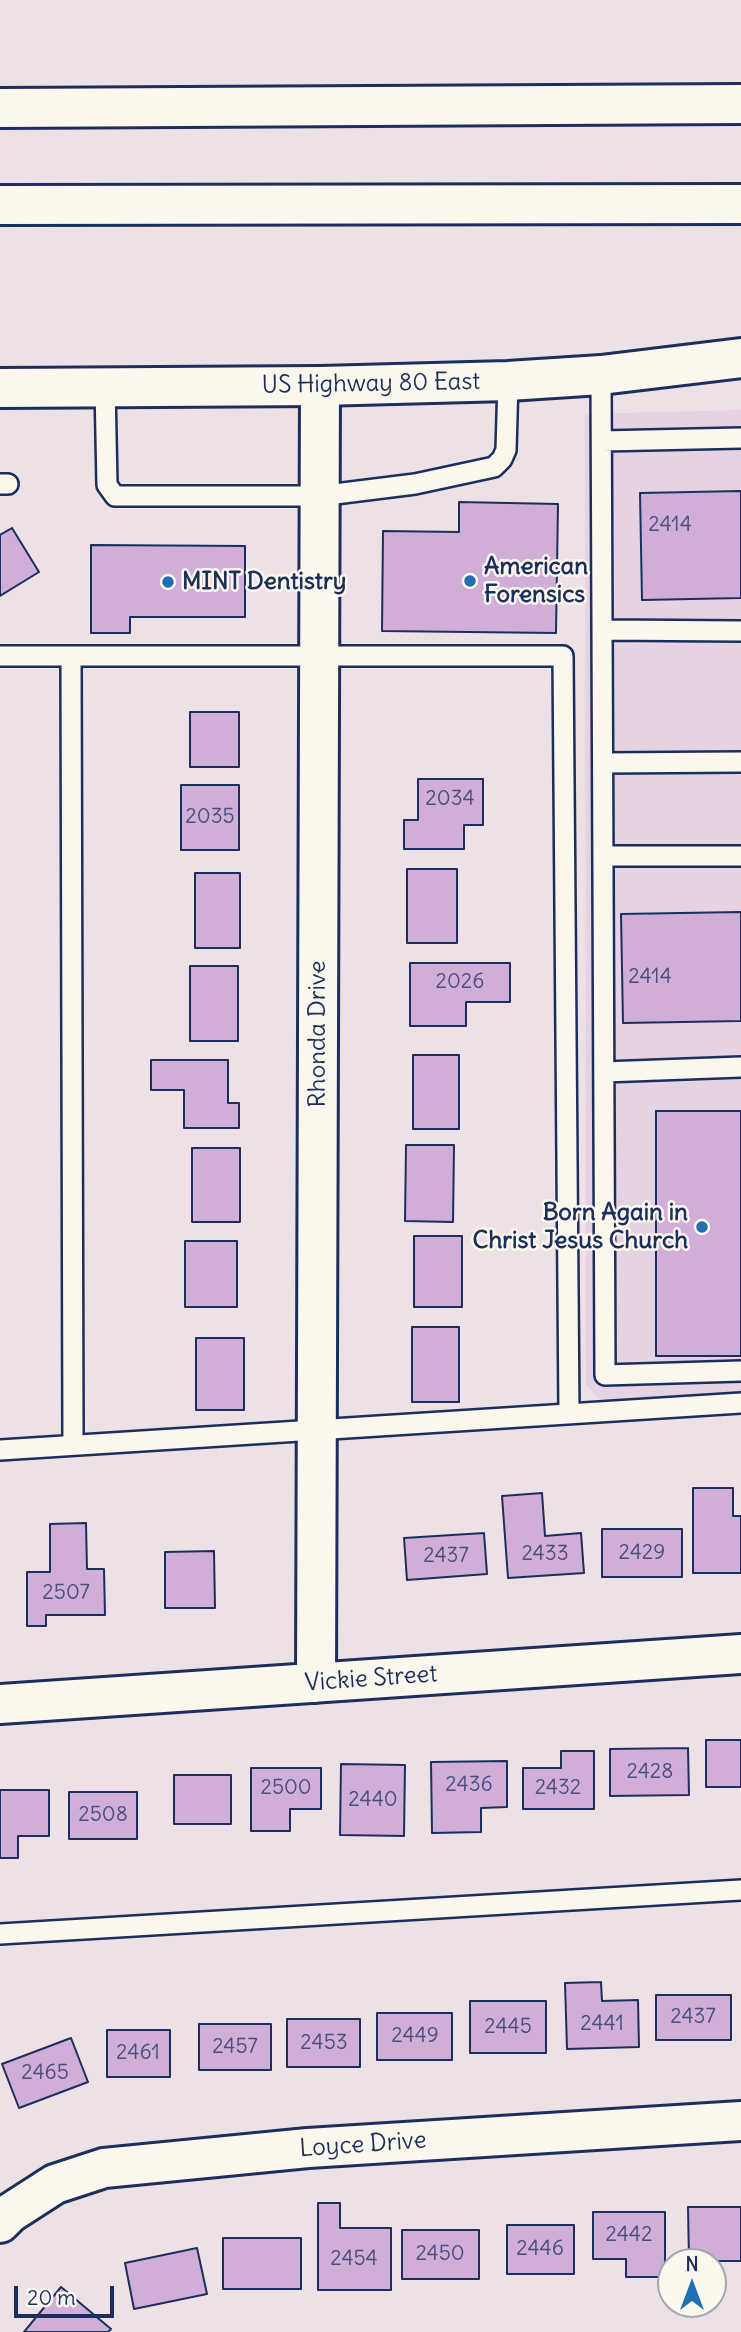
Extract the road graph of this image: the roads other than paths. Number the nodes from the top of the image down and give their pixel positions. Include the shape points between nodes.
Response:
1 (741, 104) edge
2 (0, 108) edge
3 (741, 204) edge
4 (0, 205) edge
5 (741, 358) edge
6 (601, 375) junction
7 (508, 381) junction
8 (320, 386) junction
9 (105, 387) junction
10 (0, 388) edge
11 (741, 438) edge
12 (602, 441) junction
13 (319, 496) junction
14 (602, 630) junction
15 (741, 631) edge
16 (0, 656) edge
17 (71, 656) junction
18 (319, 656) junction
19 (741, 762) edge
20 (603, 763) junction
21 (603, 856) junction
22 (741, 856) edge
23 (741, 1067) edge
24 (604, 1072) junction
25 (741, 1371) edge
26 (741, 1403) edge
27 (569, 1414) junction
28 (317, 1429) junction
29 (73, 1445) junction
30 (0, 1450) edge
31 (741, 1654) edge
32 (316, 1683) junction
33 (0, 1704) edge
34 (741, 1890) edge
35 (0, 1934) edge
36 (741, 2121) edge
37 (0, 2223) edge

1 - 2 main road
3 - 4 main road
5 - 6 main road, US Highway 80 East
6 - 7 main road, US Highway 80 East
6 - 12 lane
7 - 8 main road, US Highway 80 East
7 - 13 lane via 506,450 494,467 415,484
8 - 9 main road, US Highway 80 East
8 - 13 main road, Rhonda Drive
9 - 10 main road, US Highway 80 East
9 - 13 lane via 107,485 115,496
11 - 12 lane
12 - 14 lane
13 - 18 main road, Rhonda Drive
14 - 15 lane
14 - 20 lane
16 - 17 lane
17 - 18 lane
17 - 29 lane
18 - 27 lane via 563,656
18 - 28 main road, Rhonda Drive
19 - 20 lane
20 - 21 lane
21 - 22 lane
21 - 24 lane
23 - 24 lane
24 - 25 lane via 605,1375
26 - 27 lane
27 - 28 lane
28 - 29 lane
28 - 32 main road, Rhonda Drive
29 - 30 lane
31 - 32 main road, Vickie Street
32 - 33 main road, Vickie Street
34 - 35 lane
36 - 37 main road, Loyce Drive via 308,2148 104,2168 55,2184

